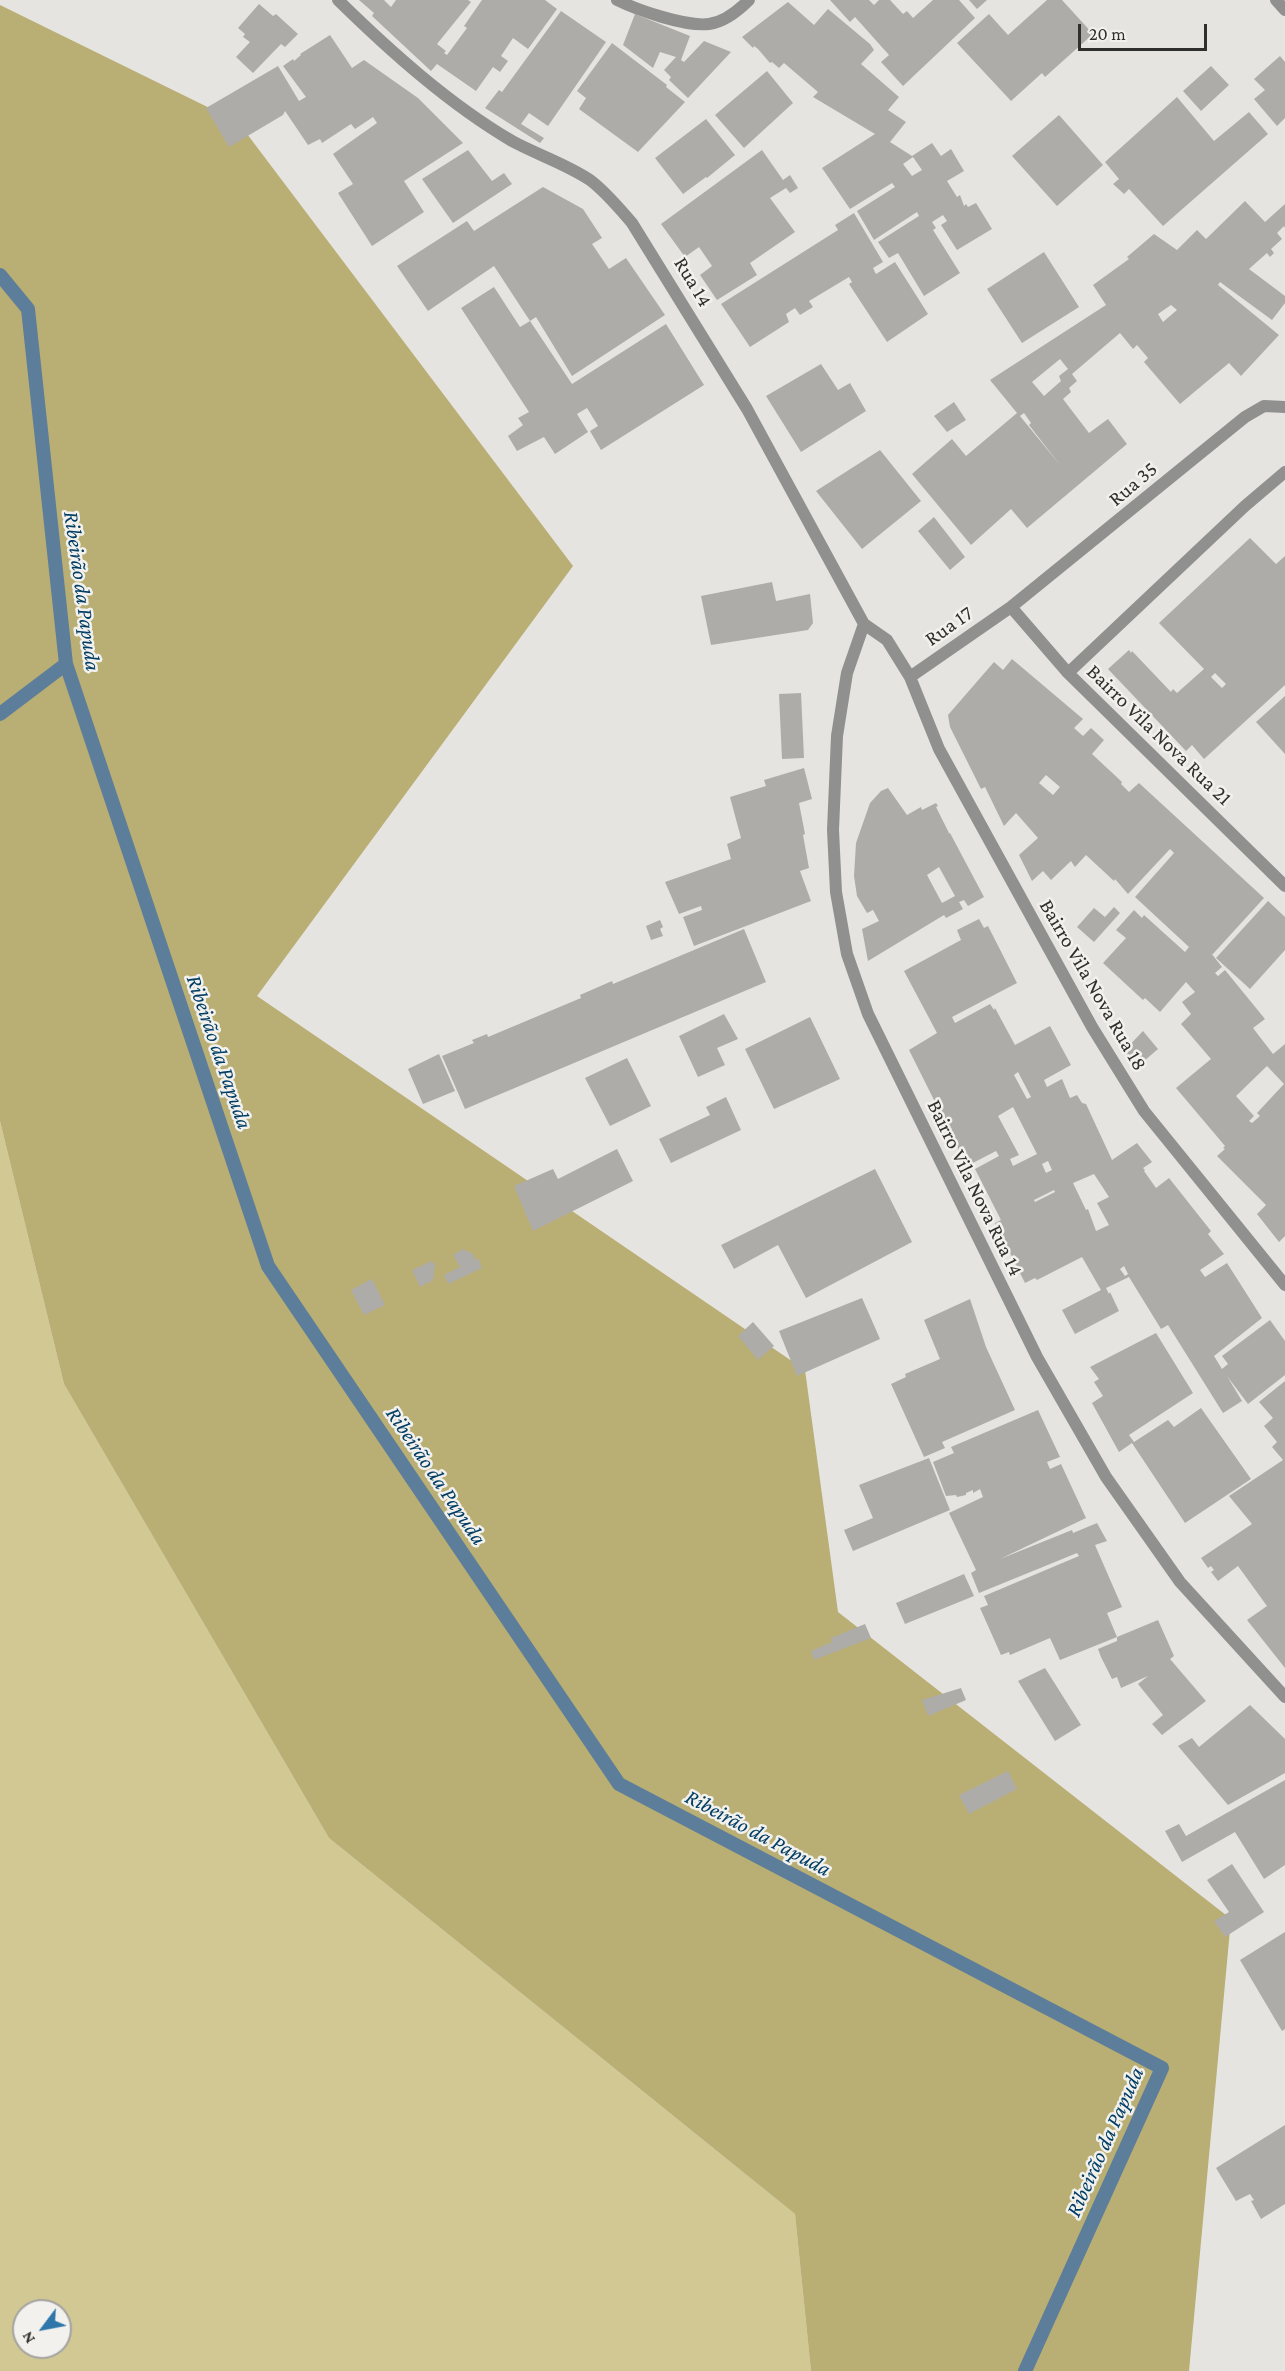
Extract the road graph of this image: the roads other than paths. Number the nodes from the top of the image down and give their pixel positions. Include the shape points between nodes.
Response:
1 (338, 0) edge
2 (617, 0) edge
3 (749, 0) edge
4 (1276, 0) edge
5 (1285, 10) edge
6 (1285, 407) edge
7 (1285, 472) edge
8 (1011, 607) junction
9 (864, 624) junction
10 (1068, 673) junction
11 (910, 678) junction
12 (1285, 886) edge
13 (1285, 1285) edge
14 (1285, 1697) edge

1 - 9 street, Rua 14 via 441,92 513,141 591,181 632,222 747,409
2 - 3 street via 667,17 709,24
4 - 5 street
6 - 8 street, Rua 35 via 1264,406 1245,417
7 - 10 street
8 - 10 street, Bairro Vila Nova Rua 21
8 - 11 street, Rua 17
9 - 11 street, Rua 14 via 887,640
9 - 14 street, Bairro Vila Nova Rua 14 via 847,673 837,736 833,830 836,892 847,954 868,1014 1037,1357 1106,1477 1180,1582
10 - 12 street, Bairro Vila Nova Rua 21
11 - 13 street, Bairro Vila Nova Rua 18 via 939,749 1098,1037 1144,1111

